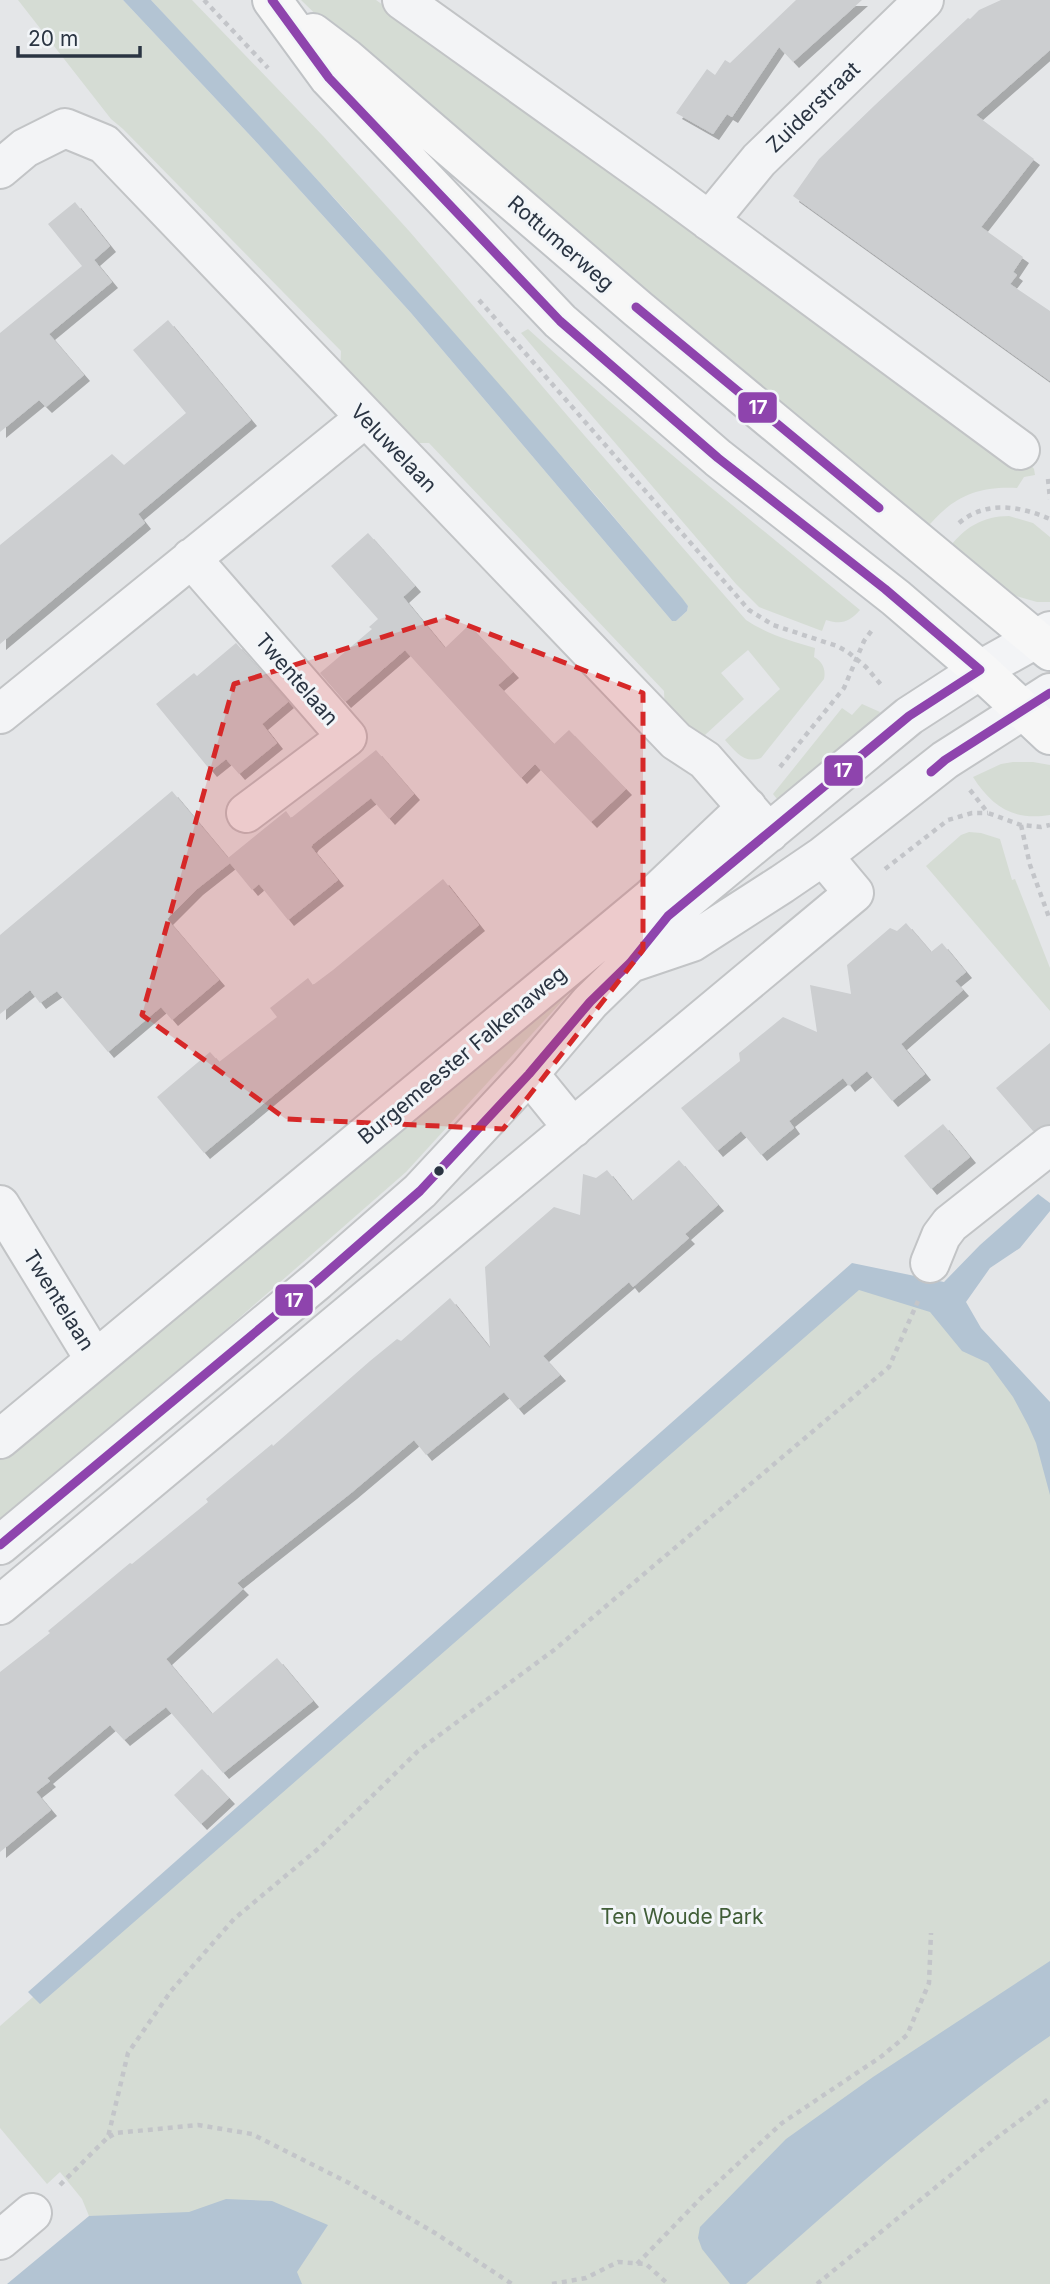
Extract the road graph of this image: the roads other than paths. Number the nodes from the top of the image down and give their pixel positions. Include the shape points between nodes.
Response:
1 (402, 0) edge
2 (924, 0) edge
3 (276, 4) edge
4 (0, 169) edge
5 (709, 221) junction
6 (365, 418) junction
7 (1020, 450) dead end
8 (191, 558) junction
9 (1045, 640) edge
10 (980, 670) junction
11 (1036, 701) edge
12 (0, 714) edge
13 (1050, 735) edge
14 (246, 813) dead end
15 (758, 820) junction
16 (823, 856) junction
17 (630, 963) junction
18 (529, 1074) junction
19 (573, 1128) junction
20 (1050, 1145) edge
21 (0, 1205) edge
22 (930, 1263) dead end
23 (95, 1360) junction
24 (0, 1440) edge
25 (0, 1545) edge
26 (0, 1605) edge
27 (32, 2213) road end
28 (0, 2240) edge

1 - 5 street
2 - 5 street, Zuiderstraat via 759,160
3 - 9 main road, Rottumerweg via 346,58 638,309
3 - 10 main road, Rottumerweg via 329,78 560,321 718,458
4 - 6 street, Veluwelaan via 25,148 65,128 104,144
5 - 7 street
6 - 8 street
6 - 15 street, Veluwelaan via 676,741 705,760
8 - 12 street
8 - 14 street, Twentelaan via 347,737
9 - 10 street, Burgemeester Falkenaweg
10 - 11 main road, Rottumerweg
10 - 15 street, Burgemeester Falkenaweg
11 - 13 main road, Rottumerweg
11 - 16 street, Burgemeester Falkenaweg via 945,760
15 - 17 street, Burgemeester Falkenaweg
15 - 23 street, Burgemeester Falkenaweg via 651,898
16 - 17 street, Burgemeester Falkenaweg via 692,942
16 - 19 street via 854,893
17 - 18 street, Burgemeester Falkenaweg
18 - 19 street
18 - 25 street, Burgemeester Falkenaweg via 420,1191
19 - 26 street
20 - 22 street via 950,1224
21 - 23 street, Twentelaan
23 - 24 street, Burgemeester Falkenaweg
27 - 28 street

